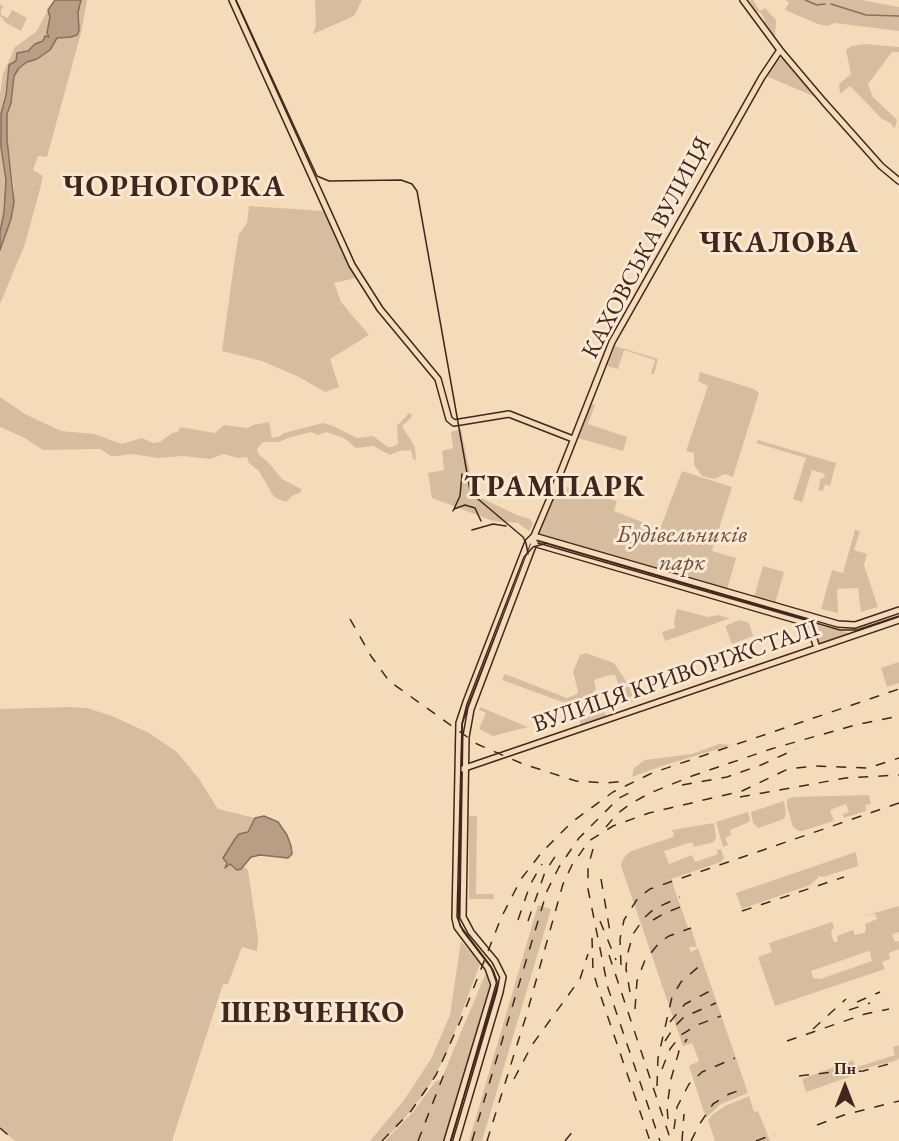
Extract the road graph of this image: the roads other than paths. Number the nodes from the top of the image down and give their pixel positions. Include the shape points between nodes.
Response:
1 (232, 0) edge
2 (743, 0) edge
3 (780, 50) junction
4 (899, 181) edge
5 (573, 440) junction
6 (532, 540) junction
7 (899, 610) edge
8 (899, 620) edge
9 (811, 621) junction
10 (817, 648) junction
11 (465, 768) junction
12 (458, 769) junction
13 (447, 1141) edge
14 (456, 1141) edge

1 - 5 main road via 355,271 380,309 438,379 447,418 454,423 509,414
2 - 3 main road
3 - 4 main road via 875,160
3 - 5 main road, КАХОВСЬКА ВУЛИЦЯ via 612,342
5 - 6 main road, КАХОВСЬКА ВУЛИЦЯ
6 - 9 main road, ВУЛИЦЯ КРИВОРІЖСТАЛІ
6 - 11 main road via 471,709
6 - 12 main road via 462,712
7 - 9 main road, ВУЛИЦЯ КРИВОРІЖСТАЛІ via 850,625
8 - 10 main road, ВУЛИЦЯ КРИВОРІЖСТАЛІ
9 - 10 main road
10 - 11 main road, ВУЛИЦЯ КРИВОРІЖСТАЛІ
11 - 12 main road, ВУЛИЦЯ КРИВОРІЖСТАЛІ
11 - 14 main road via 463,917 503,977
12 - 13 main road via 455,918 457,927 488,968 494,985

